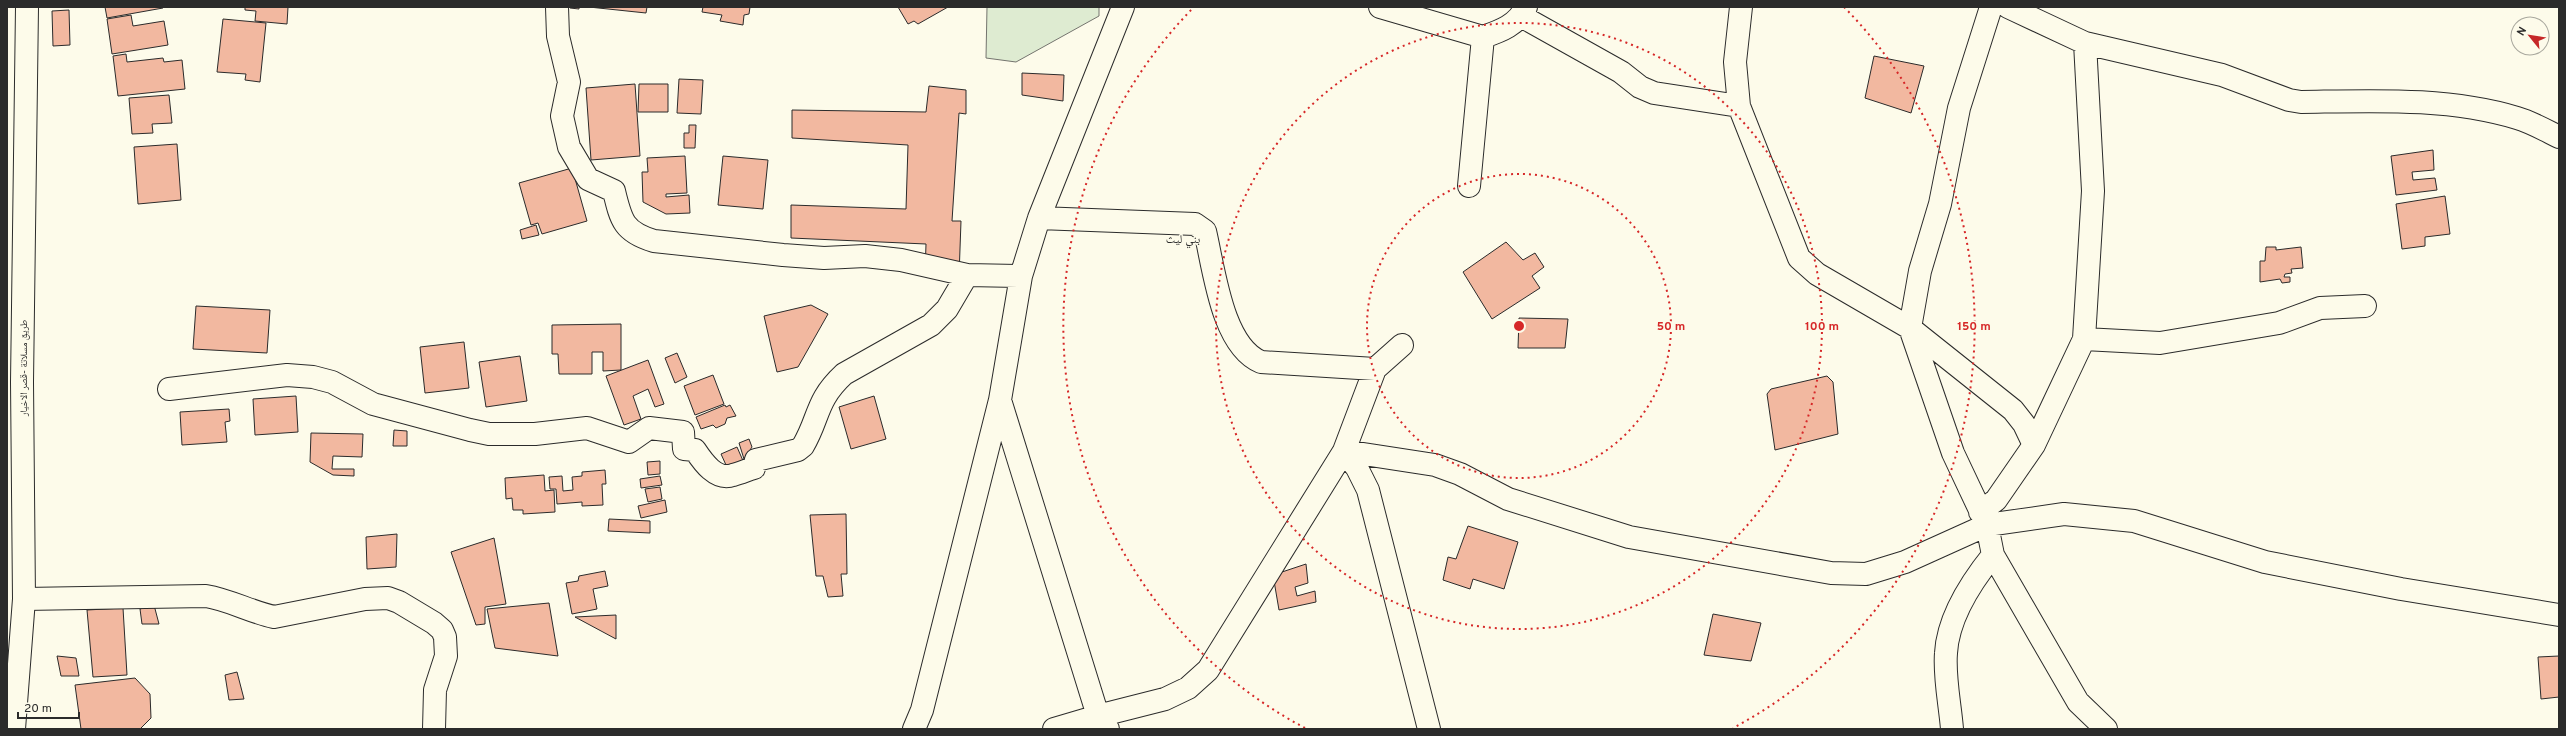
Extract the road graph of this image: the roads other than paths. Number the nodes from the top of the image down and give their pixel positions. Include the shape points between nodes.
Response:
1 (27, 7) edge
2 (557, 7) edge
3 (1124, 7) edge
4 (1380, 7) edge
5 (1741, 7) edge
6 (1991, 7) edge
7 (2008, 7) edge
8 (1524, 11) edge
9 (1483, 37) junction
10 (2085, 43) junction
11 (1739, 106) junction
12 (2559, 137) edge
13 (1469, 186) dead end
14 (1039, 218) junction
15 (967, 275) junction
16 (1021, 276) junction
17 (2365, 306) dead end
18 (1910, 328) junction
19 (2084, 339) junction
20 (1402, 345) dead end
21 (1375, 369) junction
22 (169, 389) dead end
23 (1000, 400) junction
24 (2034, 445) junction
25 (1344, 451) junction
26 (1983, 518) junction
27 (1993, 555) junction
28 (24, 600) junction
29 (2559, 615) edge
30 (1103, 722) edge
31 (14, 729) edge
32 (434, 729) edge
33 (914, 729) edge
34 (1054, 729) edge
35 (1429, 729) edge
36 (1952, 729) edge
37 (2106, 729) edge

1 - 28 street, طريق مسلاتة -قصر الاخيار via 22,382
2 - 15 street via 558,36 569,82 562,116 569,147 588,179 614,191 627,228 639,236 654,242 783,255 824,258 865,256 901,260
3 - 14 street
4 - 9 street
5 - 11 street via 1735,62
6 - 18 street via 1959,108 1940,204 1920,271
7 - 10 street
8 - 9 street via 1510,26
8 - 11 street via 1621,72 1640,87 1654,93
9 - 13 street
10 - 12 street via 2222,75 2289,100 2406,101 2459,105 2519,118
10 - 19 street via 2093,191
11 - 18 street via 1799,258 1817,274
14 - 16 street
14 - 21 street via 1200,226 1205,231 1227,321 1242,350 1262,362
15 - 16 street
15 - 22 street via 939,318 844,374 833,385 820,404 803,446 798,450 756,460 754,468 732,476 721,476 704,464 695,450 684,449 684,432 649,428 629,442 587,428 535,434 489,434 373,404 332,382 287,375
16 - 23 street
17 - 19 street via 2320,308 2279,323 2160,343
18 - 24 street via 2013,410 2024,424
18 - 26 street via 1953,453
19 - 24 street
20 - 21 street
21 - 25 street
23 - 30 street
23 - 33 street via 922,710
24 - 26 street
25 - 26 street via 1435,466 1460,474 1508,499 1629,537 1832,573 1866,574 1905,562
25 - 30 street via 1208,670 1188,688
25 - 35 street via 1358,468 1368,490
26 - 27 street
26 - 29 street via 2064,514 2134,521 2265,562
27 - 36 street via 1972,580 1955,616 1946,652
27 - 37 street via 2078,702
28 - 31 street, طريق مسلاتة -قصر الاخيار
28 - 32 street via 206,596 220,598 274,617 365,599 388,598 434,623 445,637 446,656 435,690
30 - 34 street

